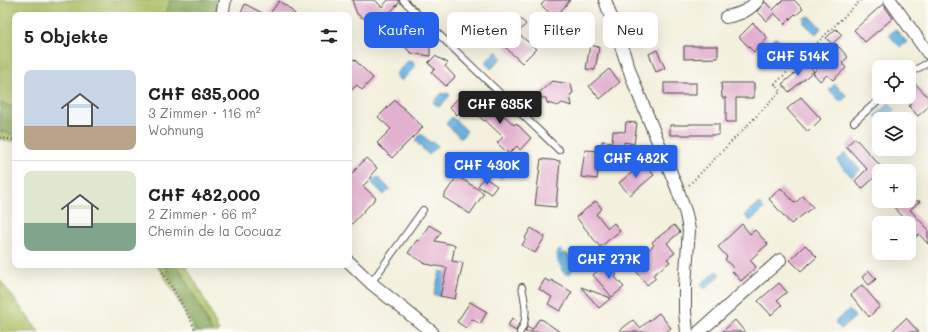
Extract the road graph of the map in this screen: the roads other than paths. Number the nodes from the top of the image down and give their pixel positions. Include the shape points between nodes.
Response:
1 (226, 0) edge
2 (403, 0) edge
3 (605, 0) edge
4 (758, 0) edge
5 (890, 0) edge
6 (223, 12) edge
7 (726, 17) dead end
8 (928, 53) edge
9 (928, 63) edge
10 (916, 69) edge
11 (874, 104) edge
12 (854, 122) dead end
13 (558, 150) dead end
14 (423, 210) dead end
15 (780, 260) dead end
16 (352, 265) edge
17 (371, 283) junction
18 (522, 287) dead end
19 (432, 332) edge
20 (520, 332) edge
21 (688, 332) edge
22 (699, 332) edge

1 - 6 street
2 - 13 lane
3 - 21 street via 634,83 686,214 689,230 685,285
4 - 7 street via 749,9
5 - 8 street
9 - 10 lane
11 - 12 lane
14 - 17 lane
15 - 22 street
16 - 17 street
17 - 19 street
18 - 20 lane via 526,309 524,326

